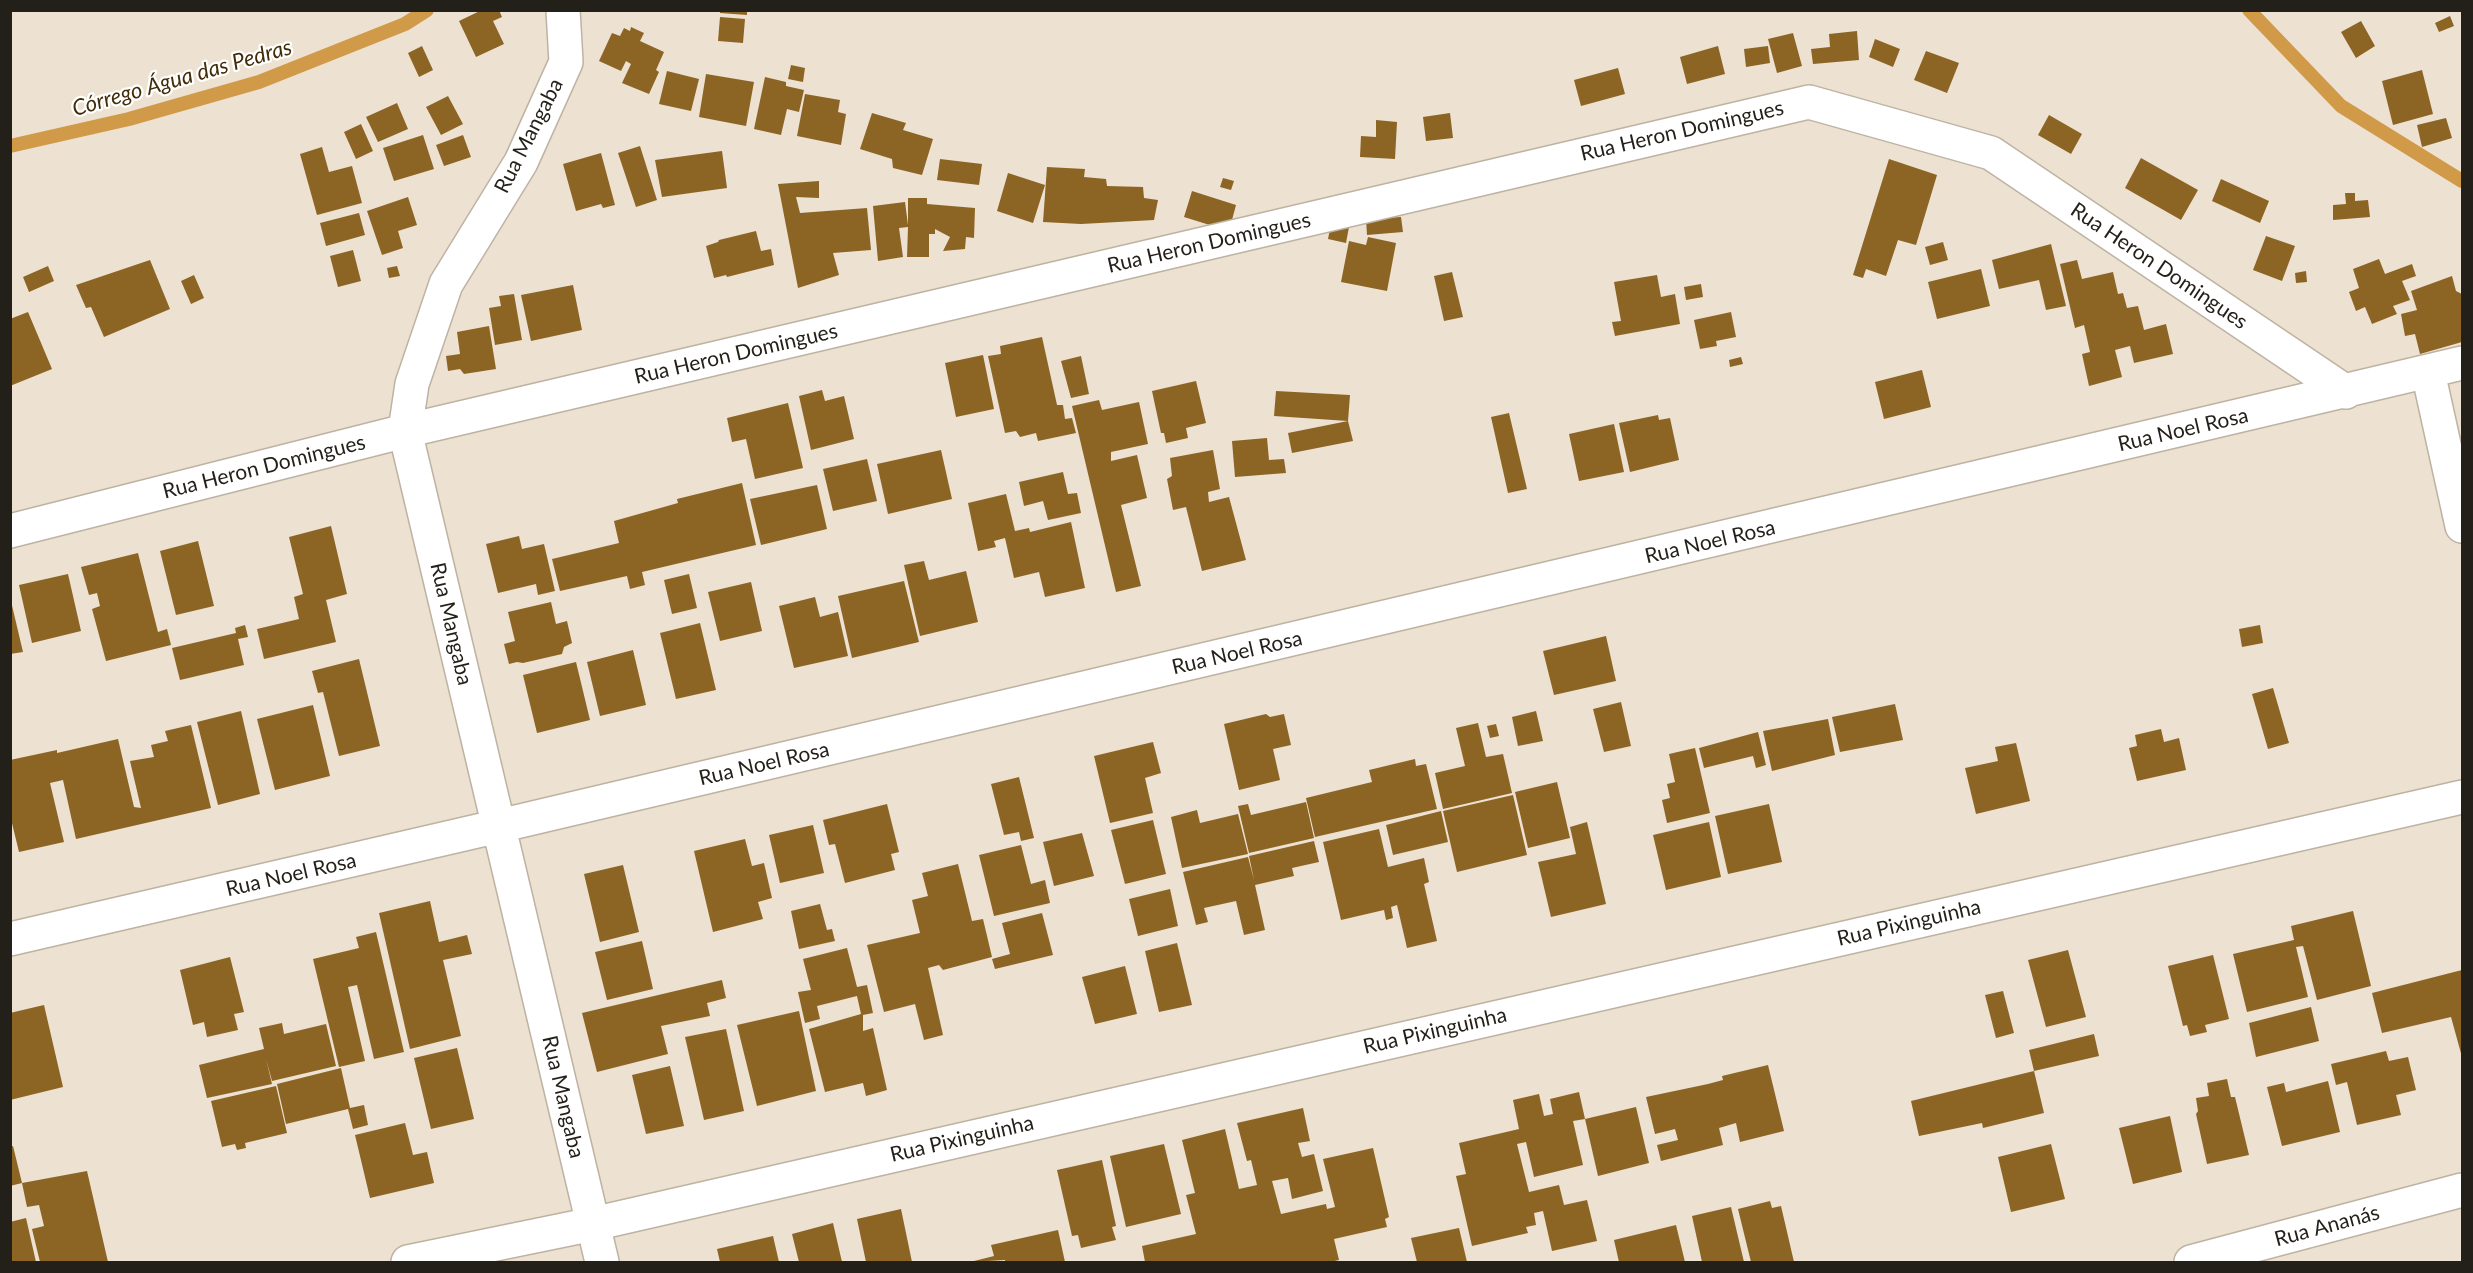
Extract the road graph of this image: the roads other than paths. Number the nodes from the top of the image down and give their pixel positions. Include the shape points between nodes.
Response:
1 (563, 10) edge
2 (2463, 363) edge
3 (2428, 372) junction
4 (2346, 392) junction
5 (405, 431) junction
6 (2463, 526) edge
7 (10, 531) edge
8 (2463, 797) edge
9 (499, 826) junction
10 (10, 939) edge
11 (2463, 1190) edge
12 (593, 1224) junction
13 (408, 1263) edge
14 (602, 1263) edge
15 (2191, 1263) edge

1 - 5 street, Rua Mangaba via 566,62 521,162 446,284 412,384
2 - 3 street, Rua Noel Rosa
3 - 4 street, Rua Noel Rosa
3 - 6 street
4 - 5 street, Rua Heron Domingues via 1991,153 1809,102
4 - 9 street, Rua Noel Rosa
5 - 7 street, Rua Heron Domingues
5 - 9 street, Rua Mangaba
8 - 12 street, Rua Pixinguinha
9 - 10 street, Rua Noel Rosa
9 - 12 street, Rua Mangaba
11 - 15 street, Rua Ananás
12 - 13 street, Rua Pixinguinha
12 - 14 street, Rua Mangaba

